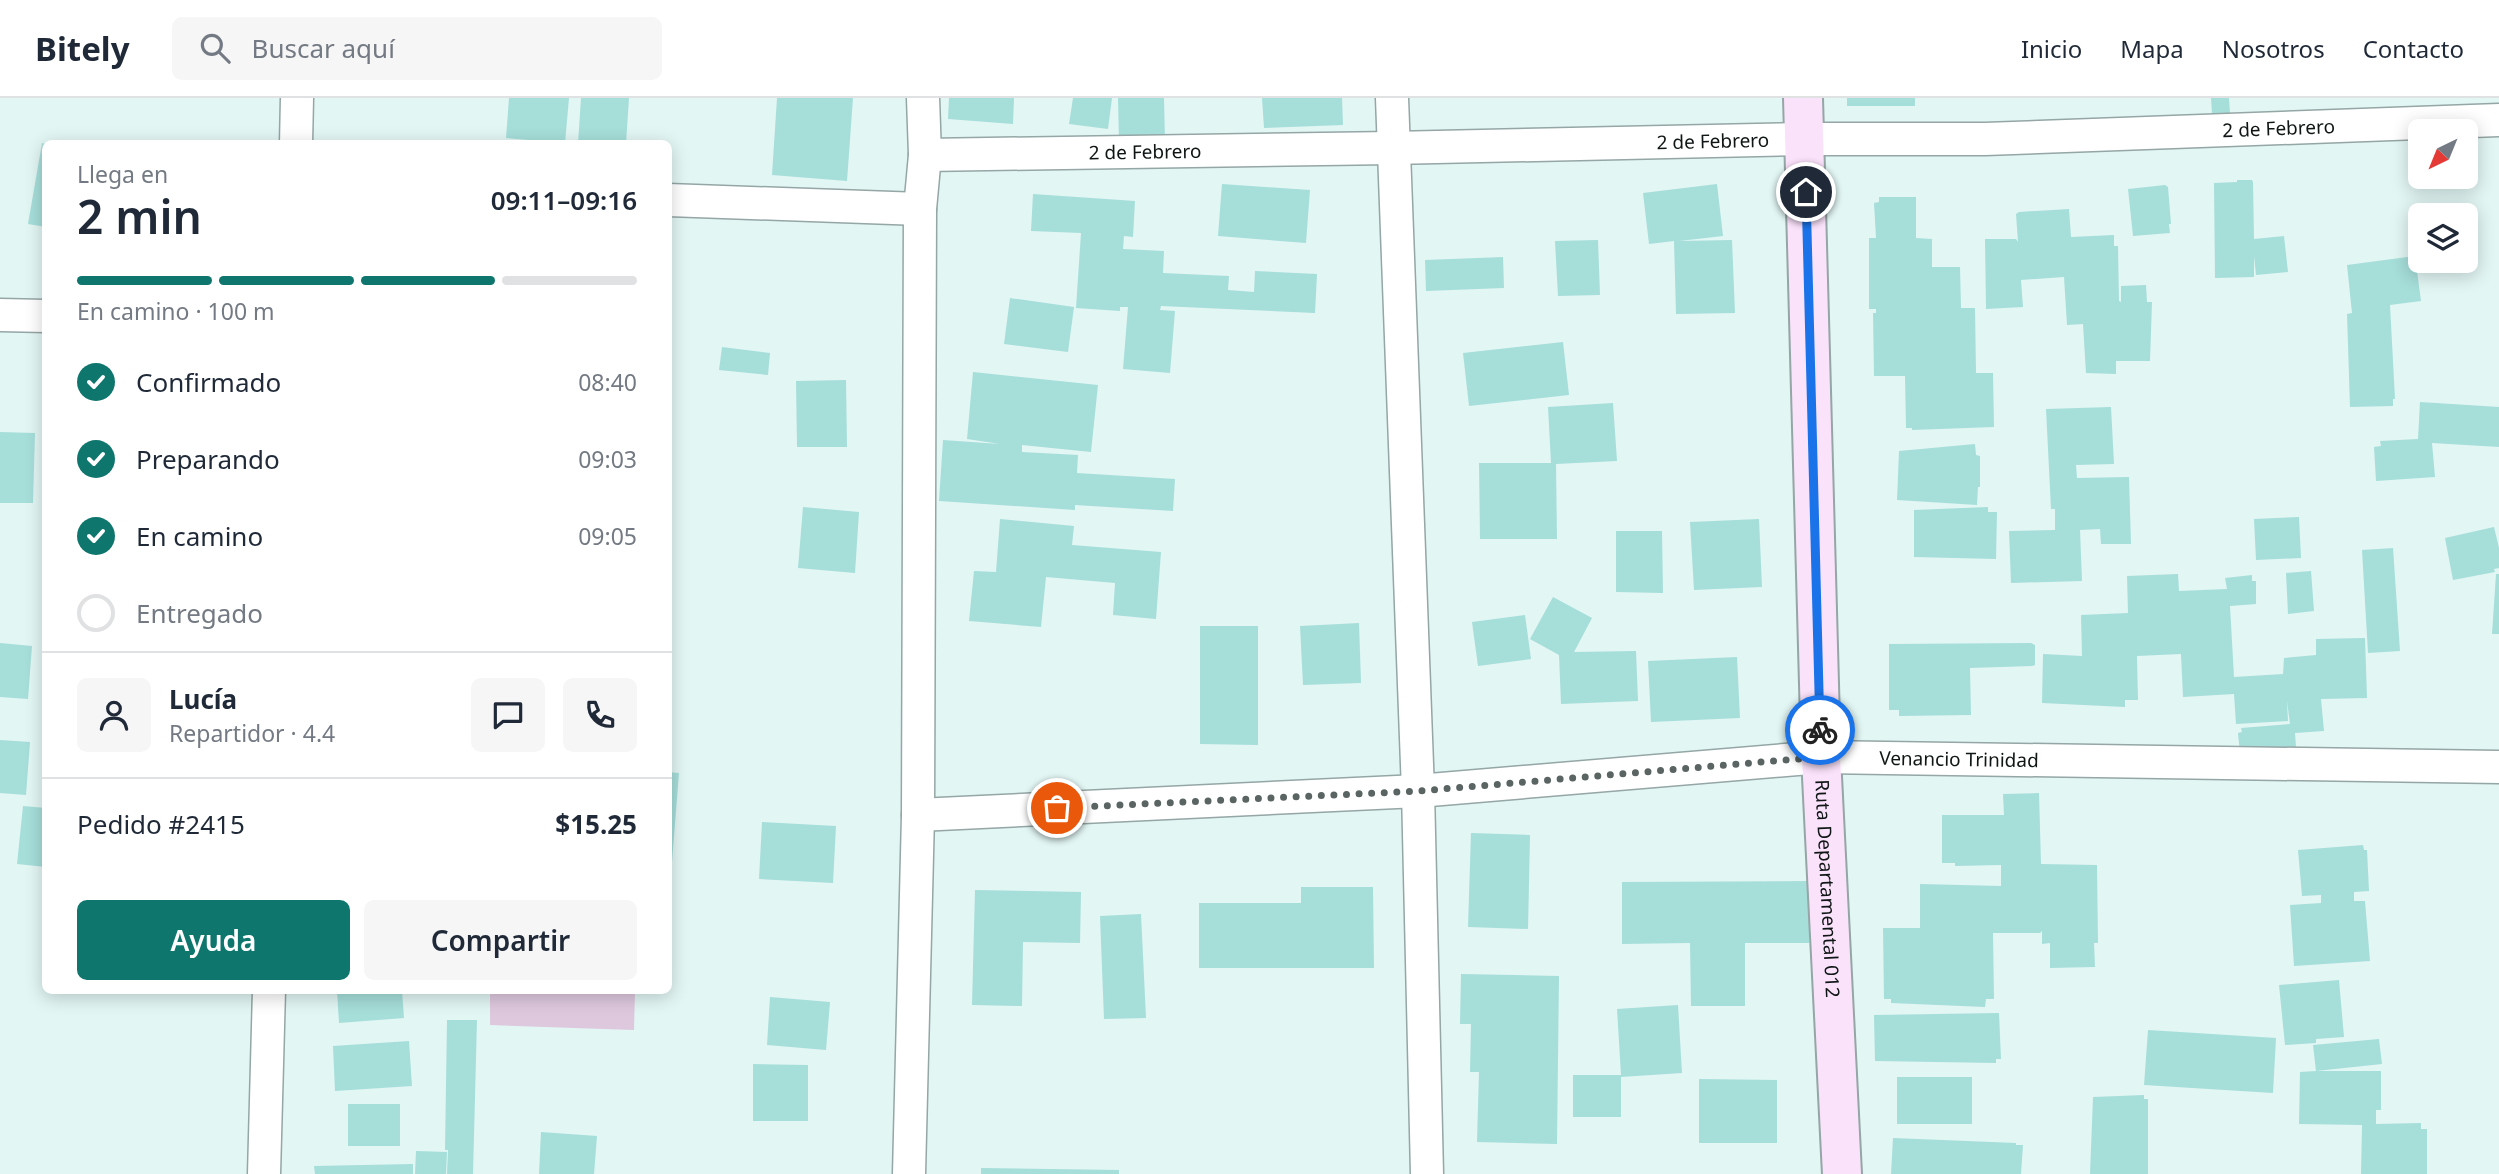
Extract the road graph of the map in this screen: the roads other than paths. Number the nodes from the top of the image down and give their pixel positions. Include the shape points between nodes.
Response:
1 (297, 98) edge
2 (923, 98) edge
3 (1392, 98) edge
4 (1803, 98) edge
5 (2499, 120) edge
6 (1805, 138) junction
7 (296, 140) edge
8 (1392, 148) junction
9 (925, 155) junction
10 (672, 200) edge
11 (920, 208) junction
12 (0, 315) edge
13 (42, 316) edge
14 (1821, 757) junction
15 (2499, 767) edge
16 (1419, 791) junction
17 (918, 815) junction
18 (269, 994) edge
19 (264, 1174) edge
20 (909, 1174) edge
21 (1427, 1174) edge
22 (1842, 1174) edge

1 - 7 street
2 - 9 street
3 - 8 street
4 - 6 main road, Ruta Departamental 012
5 - 6 street, 2 de Febrero via 1985,139
6 - 8 street, 2 de Febrero
6 - 14 main road, Ruta Departamental 012
8 - 9 street, 2 de Febrero
8 - 16 street
9 - 11 street
10 - 11 street
11 - 17 street
12 - 13 street
14 - 15 street, Venancio Trinidad
14 - 16 street, Venancio Trinidad
14 - 22 main road, Ruta Departamental 012
16 - 17 street, Venancio Trinidad
16 - 21 street
17 - 20 street
18 - 19 street

